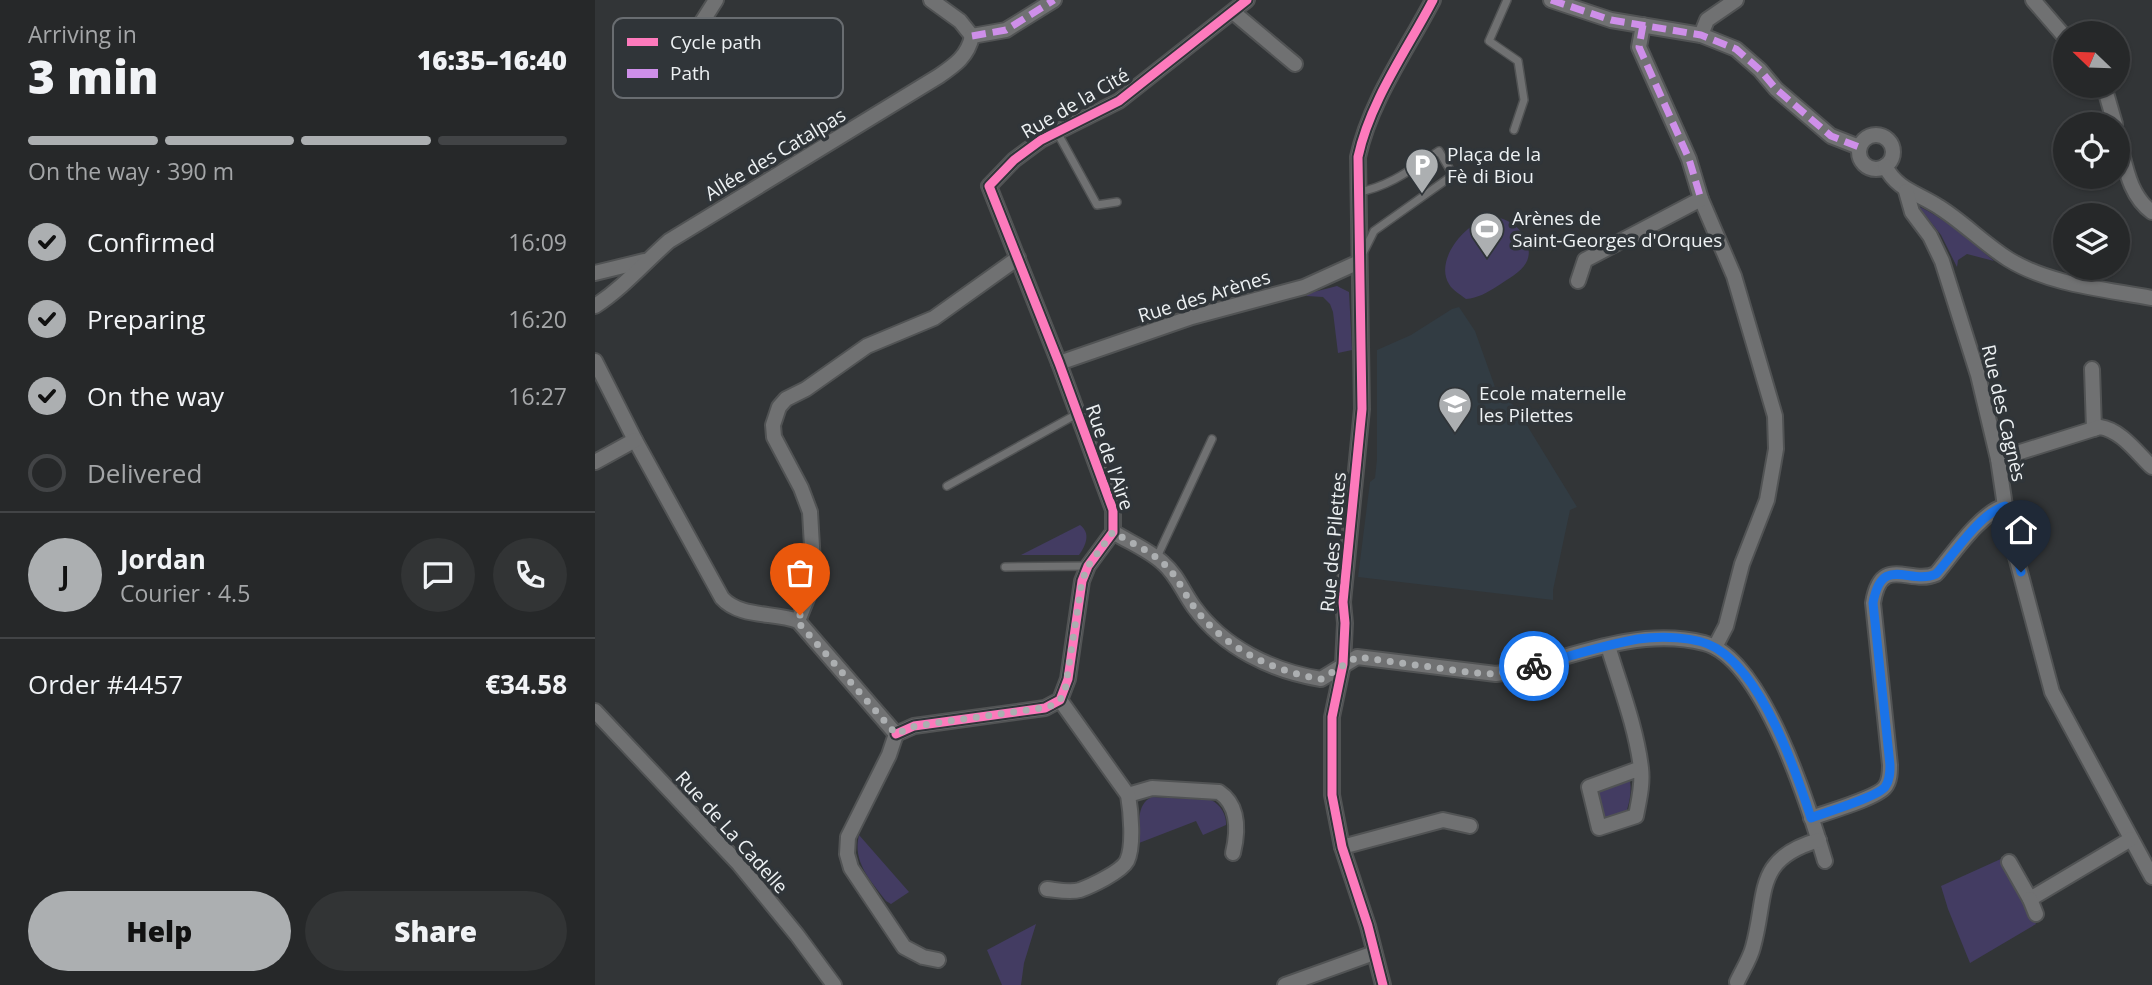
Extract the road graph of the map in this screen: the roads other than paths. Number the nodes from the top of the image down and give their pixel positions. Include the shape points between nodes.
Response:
1 (716, 0) edge
2 (931, 0) edge
3 (1054, 0) edge
4 (1247, 0) edge
5 (1433, 0) edge
6 (1507, 0) edge
7 (1551, 0) edge
8 (1736, 0) edge
9 (2033, 0) edge
10 (1233, 12) junction
11 (705, 18) edge
12 (2053, 23) edge
13 (1643, 25) junction
14 (1701, 35) junction
15 (972, 36) junction
16 (1295, 64) dead end
17 (1514, 130) dead end
18 (1057, 131) junction
19 (1860, 147) junction
20 (1885, 166) junction
21 (2130, 182) edge
22 (989, 186) joint
23 (1906, 191) junction
24 (1358, 192) junction
25 (1701, 199) junction
26 (1117, 202) dead end
27 (2152, 212) edge
28 (1018, 258) junction
29 (646, 261) junction
30 (1359, 262) junction
31 (595, 273) edge
32 (1578, 281) dead end
33 (2152, 298) edge
34 (595, 306) edge
35 (595, 361) edge
36 (1059, 363) junction
37 (2092, 369) dead end
38 (1077, 414) junction
39 (2094, 429) junction
40 (1212, 439) dead end
41 (635, 440) junction
42 (1999, 458) junction
43 (595, 463) edge
44 (2152, 467) edge
45 (947, 486) dead end
46 (2005, 506) junction
47 (1113, 532) junction
48 (1157, 558) junction
49 (1005, 566) dead end
50 (1088, 566) junction
51 (797, 621) junction
52 (1608, 646) junction
53 (1715, 647) junction
54 (1343, 664) junction
55 (1060, 700) junction
56 (595, 711) edge
57 (896, 734) junction
58 (1641, 768) junction
59 (1128, 795) junction
60 (1811, 818) junction
61 (1470, 826) dead end
62 (2131, 839) junction
63 (1819, 840) junction
64 (1342, 847) junction
65 (1233, 853) dead end
66 (1825, 861) dead end
67 (2009, 862) dead end
68 (2152, 877) edge
69 (1047, 889) dead end
70 (2031, 900) junction
71 (2036, 914) dead end
72 (1374, 953) junction
73 (938, 960) dead end
74 (1737, 984) edge
75 (834, 985) edge
76 (1285, 985) edge
77 (1383, 985) edge

1 - 11 street
2 - 15 street
3 - 15 street via 1006,30
4 - 10 street, Rue de la Cité
5 - 24 street, Rue des Pilettes via 1366,129 1358,157
6 - 17 lane via 1489,41 1518,61 1524,100
7 - 13 street via 1611,20
8 - 14 street via 1707,20
9 - 12 street
10 - 16 street
10 - 18 street, Rue de la Cité via 1119,101
13 - 14 street
13 - 25 street via 1639,47 1689,159
14 - 19 street via 1744,54 1776,89 1831,136
15 - 29 street, Allée des Catalpas via 969,50 957,64 669,242
18 - 22 street, Rue de la Cité via 1014,160
18 - 26 lane via 1097,205
19 - 20 street via 1866,166
19 - 20 street via 1871,136 1886,139 1892,152
20 - 23 street
21 - 27 street
22 - 28 street, Rue de l'Aire
23 - 33 street via 1937,205 2024,267 2061,280
23 - 42 street, Rue des Cagnès via 1912,212 1942,261 1979,375
24 - 30 street, Rue des Pilettes
24 - 30 lane via 1388,184 1439,151 1453,175 1374,231
25 - 32 street via 1585,260
25 - 53 street via 1739,290 1777,432 1767,500
28 - 36 street, Rue de l'Aire
28 - 51 street via 934,318 867,346 779,407 774,437 810,512 814,581
29 - 31 street
29 - 34 street, Allée des Catalpas via 614,294
30 - 36 street, Rue des Arènes via 1304,287 1192,317
30 - 54 street, Rue des Pilettes via 1362,410 1343,602
35 - 41 street
36 - 38 street, Rue de l'Aire
37 - 39 street
38 - 45 lane
38 - 47 street, Rue de l'Aire via 1113,510
39 - 42 street
39 - 44 street via 2110,428
40 - 48 lane
41 - 43 street
41 - 51 street via 726,603
42 - 46 street, Rue des Cagnès
46 - 60 street via 1978,525 1936,574 1927,578 1894,573 1875,590 1889,778 1876,794
46 - 62 street, Rue des Cagnès via 2052,692
47 - 48 street
47 - 50 street, Rue de l'Aire
48 - 54 street via 1205,620 1255,658 1287,672 1321,679
49 - 50 lane
50 - 55 street, Rue de l'Aire via 1068,679
51 - 57 street
52 - 53 street via 1660,638
52 - 54 street via 1496,674 1369,657
52 - 58 street
53 - 60 street via 1757,693 1786,750
54 - 64 street, Rue des Pilettes via 1332,717 1331,775
55 - 57 street via 1049,707 915,726
55 - 59 street
56 - 75 street, Rue de La Cadelle via 739,864
57 - 73 street via 848,837 847,854 904,947
58 - 58 street via 1589,787 1599,828 1636,816
59 - 65 street via 1152,788 1219,792 1237,821
59 - 69 street via 1129,852 1123,867 1078,891
60 - 63 street
61 - 64 street via 1443,820
62 - 68 street, Rue des Cagnès
62 - 70 street
63 - 66 street
63 - 74 street via 1798,846 1770,870 1752,950
64 - 72 street, Rue des Pilettes
67 - 70 street
70 - 71 street
72 - 76 street
72 - 77 street, Rue des Pilettes

